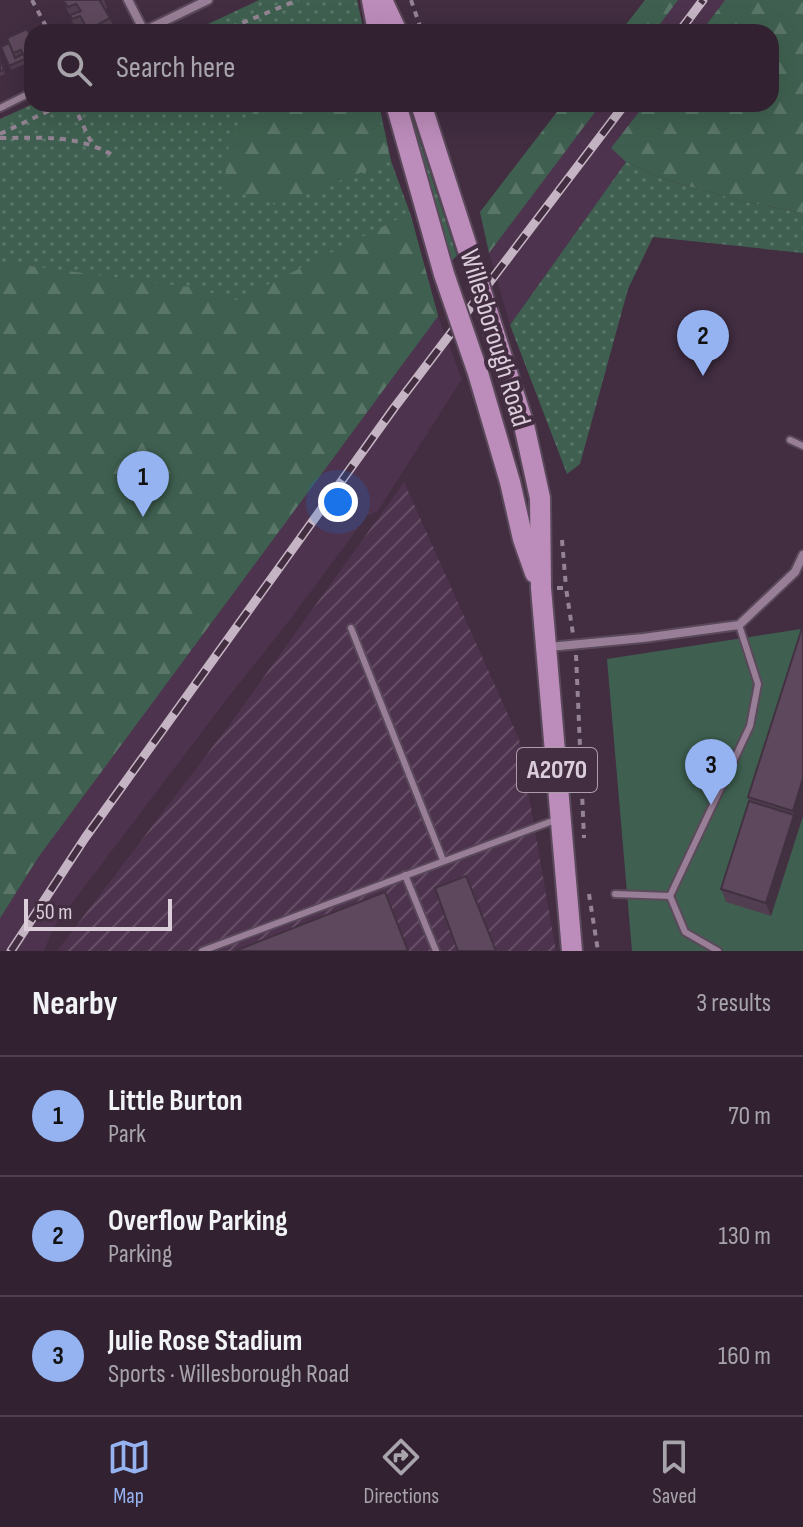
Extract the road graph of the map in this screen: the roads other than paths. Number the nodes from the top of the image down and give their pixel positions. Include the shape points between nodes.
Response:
1 (128, 0) edge
2 (208, 0) edge
3 (372, 0) edge
4 (382, 0) edge
5 (139, 24) edge
6 (159, 24) edge
7 (376, 24) edge
8 (393, 24) edge
9 (24, 96) edge
10 (0, 108) edge
11 (398, 112) edge
12 (424, 112) edge
13 (790, 440) dead end
14 (803, 446) edge
15 (803, 555) edge
16 (541, 588) junction
17 (739, 625) junction
18 (351, 628) dead end
19 (546, 648) junction
20 (561, 818) junction
21 (443, 860) junction
22 (405, 875) junction
23 (615, 894) dead end
24 (670, 896) junction
25 (202, 951) edge
26 (436, 951) edge
27 (572, 951) edge
28 (718, 951) edge

1 - 5 street
2 - 6 street
3 - 7 main road
4 - 8 main road
9 - 10 lane
11 - 16 main road, Willesborough Road / A2070, bridge
12 - 16 main road, Willesborough Road / A2070, bridge via 524,425 540,498
13 - 14 lane
15 - 17 street via 795,572
16 - 19 main road, Willesborough Road / A2070
17 - 19 street
17 - 24 lane via 758,684 750,726
18 - 21 lane
19 - 20 main road, Willesborough Road / A2070
20 - 21 lane
20 - 27 main road, Willesborough Road / A2070
21 - 22 lane
22 - 25 lane
22 - 26 lane
23 - 24 lane
24 - 28 lane via 685,932

